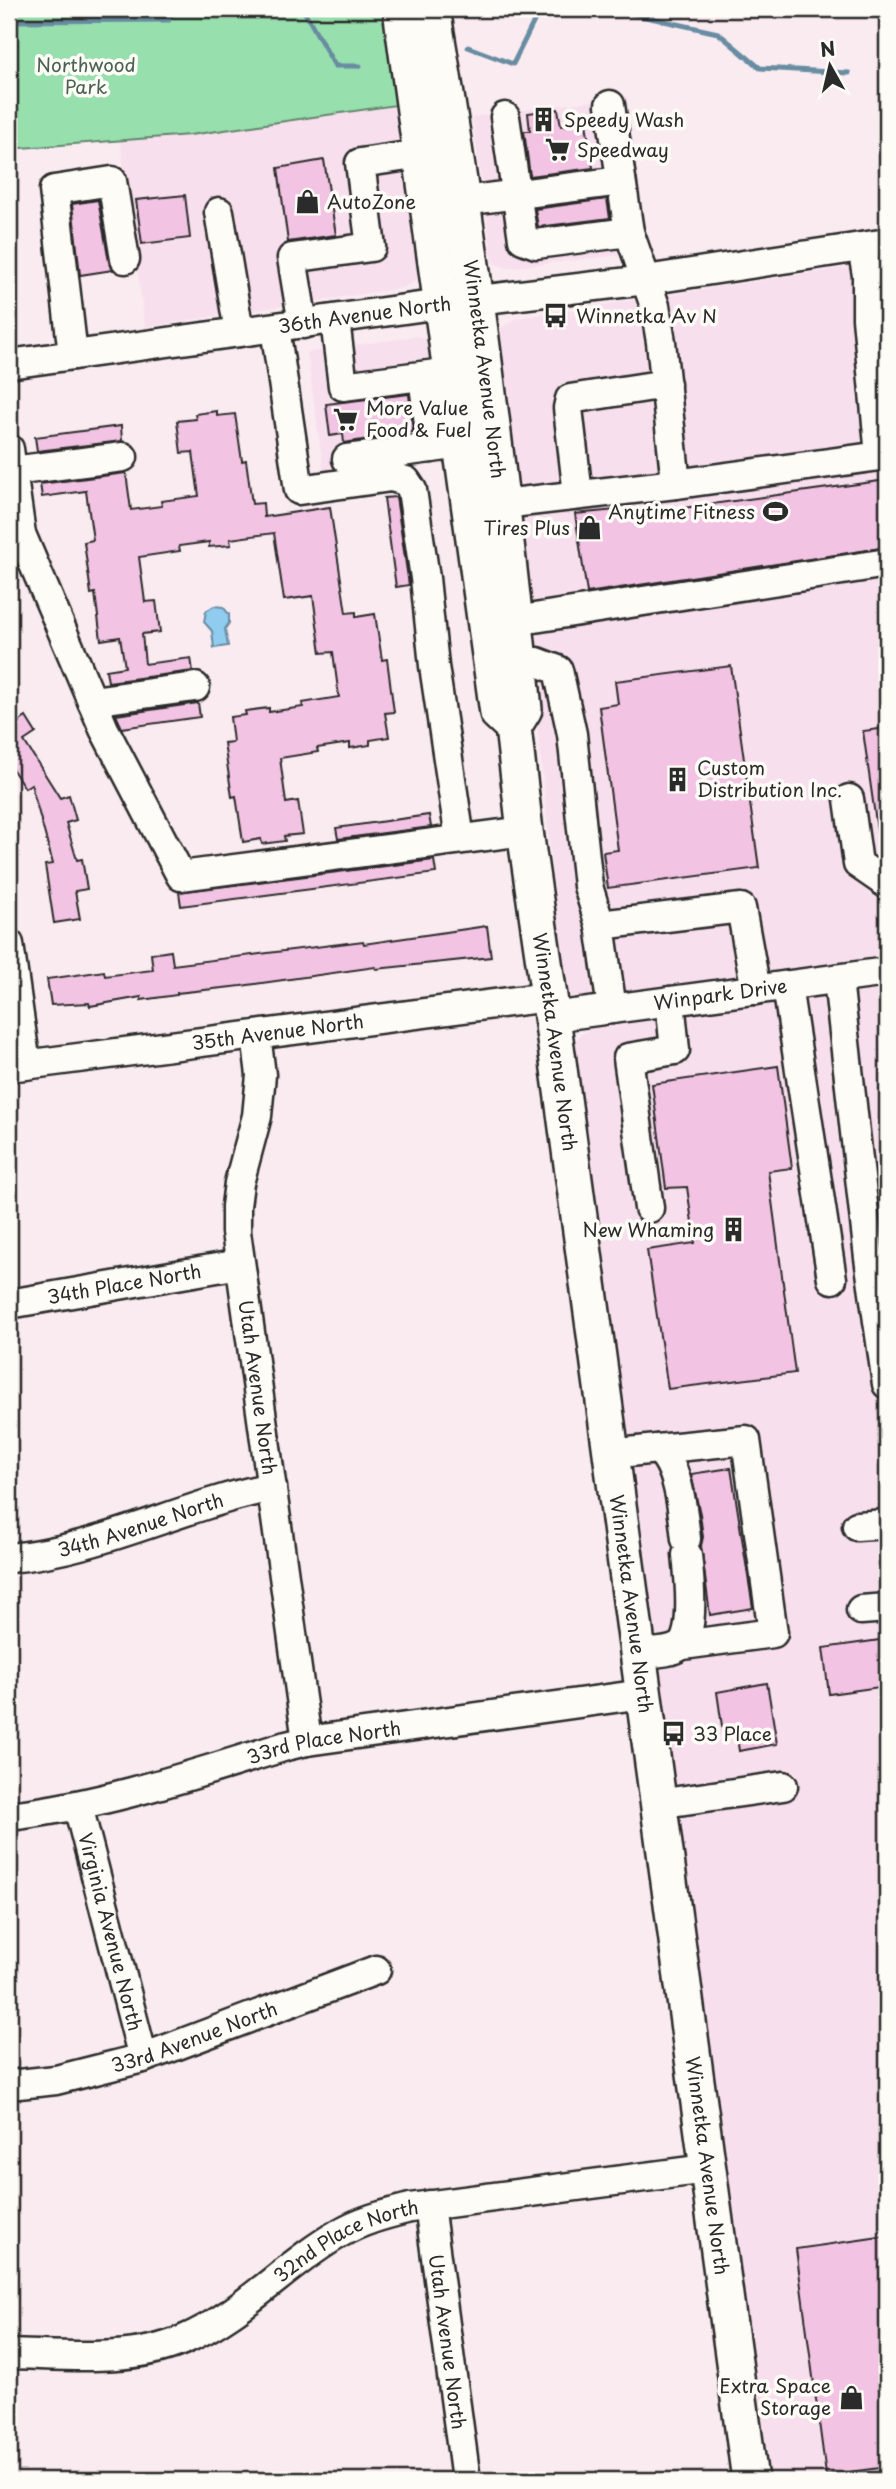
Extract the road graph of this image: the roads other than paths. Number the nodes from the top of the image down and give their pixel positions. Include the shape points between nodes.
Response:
1 (401, 9) edge
2 (432, 9) edge
3 (610, 105) dead end
4 (505, 117) dead end
5 (422, 154) junction
6 (621, 181) junction
7 (516, 194) junction
8 (463, 201) junction
9 (219, 212) dead end
10 (629, 232) junction
11 (875, 245) edge
12 (125, 260) dead end
13 (646, 280) junction
14 (460, 303) junction
15 (335, 320) junction
16 (303, 324) junction
17 (275, 328) junction
18 (240, 332) junction
19 (73, 355) junction
20 (9, 364) edge
21 (437, 374) junction
22 (666, 384) junction
23 (447, 446) junction
24 (123, 457) dead end
25 (347, 459) dead end
26 (10, 460) edge
27 (676, 484) junction
28 (578, 495) junction
29 (503, 504) junction
30 (887, 563) edge
31 (515, 621) junction
32 (519, 663) junction
33 (195, 687) dead end
34 (92, 701) junction
35 (513, 727) junction
36 (849, 799) dead end
37 (525, 831) junction
38 (460, 839) junction
39 (887, 884) edge
40 (600, 925) junction
41 (9, 944) edge
42 (887, 972) edge
43 (838, 979) junction
44 (787, 986) junction
45 (756, 990) junction
46 (670, 1001) junction
47 (550, 1007) junction
48 (612, 1009) junction
49 (256, 1035) junction
50 (18, 1066) edge
51 (649, 1208) dead end
52 (240, 1264) junction
53 (832, 1279) dead end
54 (9, 1304) edge
55 (887, 1384) edge
56 (657, 1449) junction
57 (610, 1454) junction
58 (272, 1487) junction
59 (887, 1524) edge
60 (857, 1526) dead end
61 (9, 1558) edge
62 (683, 1645) junction
63 (637, 1654) junction
64 (643, 1695) junction
65 (307, 1741) junction
66 (783, 1786) dead end
67 (657, 1804) junction
68 (78, 1806) junction
69 (9, 1816) edge
70 (376, 1970) dead end
71 (143, 2058) junction
72 (9, 2085) edge
73 (706, 2169) junction
74 (429, 2205) junction
75 (9, 2354) edge
76 (466, 2480) edge
77 (750, 2480) edge

1 - 5 main road, Winnetka Avenue North
2 - 8 main road, Winnetka Avenue North
3 - 6 street
4 - 7 street
5 - 14 main road, Winnetka Avenue North
5 - 16 street via 360,163 371,247 292,258
6 - 7 street
6 - 10 street
7 - 8 street
7 - 10 street via 523,239 536,244
8 - 14 main road, Winnetka Avenue North
9 - 18 street
10 - 13 street
11 - 13 street, 36th Avenue North
11 - 27 street via 867,275 867,318 880,456
12 - 19 street via 111,181 54,190
13 - 14 street, 36th Avenue North
13 - 22 street via 655,306
14 - 15 street, 36th Avenue North
14 - 21 main road, Winnetka Avenue North
14 - 29 main road, Winnetka Avenue North
15 - 16 street, 36th Avenue North
15 - 21 street via 343,386
16 - 17 street, 36th Avenue North
17 - 18 street, 36th Avenue North
17 - 38 street via 299,490 391,477 407,481 412,490
18 - 19 street, 36th Avenue North
19 - 20 street, 36th Avenue North
21 - 23 main road, Winnetka Avenue North
22 - 27 street
22 - 28 street via 570,399
23 - 25 street
23 - 35 main road, Winnetka Avenue North via 498,713
24 - 26 street
26 - 34 street via 21,534
27 - 28 street
28 - 29 street
29 - 31 main road, Winnetka Avenue North
30 - 31 street
31 - 32 main road, Winnetka Avenue North
32 - 35 main road, Winnetka Avenue North via 524,709
32 - 40 street via 537,662 558,670 572,734 588,886
33 - 34 street
34 - 38 street via 181,876
35 - 37 main road, Winnetka Avenue North
36 - 39 street via 858,864
37 - 38 street
37 - 47 main road, Winnetka Avenue North
40 - 45 street via 741,908
40 - 48 street
41 - 50 street
42 - 43 street, Winpark Drive
43 - 44 street, Winpark Drive
43 - 55 street
44 - 45 street, Winpark Drive
44 - 53 street
45 - 46 street, Winpark Drive
46 - 48 street, Winpark Drive
46 - 51 street via 675,1049 628,1058
47 - 48 street, Winpark Drive
47 - 49 street, 35th Avenue North
47 - 57 main road, Winnetka Avenue North
49 - 50 street, 35th Avenue North
49 - 52 street, Utah Avenue North via 261,1075 257,1116 236,1206
52 - 54 street, 34th Place North
52 - 58 street, Utah Avenue North
56 - 57 street
56 - 62 street via 669,1461 687,1547 690,1607
56 - 62 street via 746,1440 773,1633
57 - 63 main road, Winnetka Avenue North
58 - 61 street, 34th Avenue North via 191,1507 85,1545
58 - 65 street, Utah Avenue North
59 - 60 street
62 - 63 street
63 - 64 main road, Winnetka Avenue North
64 - 65 street, 33rd Place North
64 - 67 main road, Winnetka Avenue North
65 - 68 street, 33rd Place North
66 - 67 street
67 - 73 main road, Winnetka Avenue North
68 - 69 street, 33rd Place North
68 - 71 street, Virginia Avenue North
70 - 71 street, 33rd Avenue North
71 - 72 street, 33rd Avenue North via 56,2080
73 - 74 street, 32nd Place North
73 - 77 main road, Winnetka Avenue North
74 - 75 street, 32nd Place North via 380,2216 342,2232 216,2324 180,2342 99,2355
74 - 76 street, Utah Avenue North

